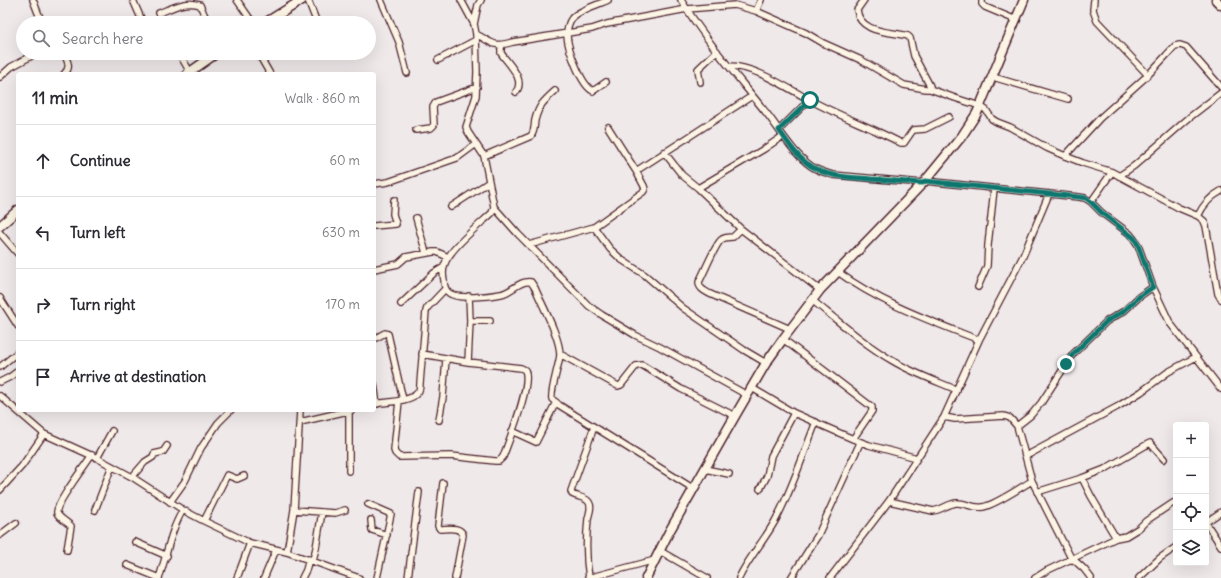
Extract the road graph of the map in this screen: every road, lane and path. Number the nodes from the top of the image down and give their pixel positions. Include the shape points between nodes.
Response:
1 (34, 0) edge
2 (133, 0) edge
3 (237, 0) edge
4 (302, 0) edge
5 (308, 0) edge
6 (381, 0) edge
7 (461, 0) edge
8 (608, 0) edge
9 (682, 0) edge
10 (761, 0) edge
11 (864, 0) edge
12 (982, 0) edge
13 (1024, 0) edge
14 (1094, 0) edge
15 (1216, 0) edge
16 (187, 1) edge
17 (479, 2) edge
18 (1221, 5) edge
19 (687, 9) junction
20 (756, 11) junction
21 (159, 13) dead end
22 (40, 16) edge
23 (140, 16) edge
24 (205, 16) edge
25 (248, 16) edge
26 (276, 16) edge
27 (314, 16) edge
28 (1016, 20) junction
29 (474, 24) junction
30 (567, 34) junction
31 (476, 37) junction
32 (502, 45) junction
33 (717, 51) junction
34 (24, 60) edge
35 (66, 60) edge
36 (182, 60) edge
37 (207, 60) edge
38 (262, 60) edge
39 (438, 60) dead end
40 (729, 66) junction
41 (67, 72) edge
42 (188, 72) edge
43 (189, 72) edge
44 (269, 72) edge
45 (407, 73) dead end
46 (1148, 75) junction
47 (0, 76) edge
48 (993, 77) junction
49 (606, 82) dead end
50 (700, 82) dead end
51 (477, 87) junction
52 (1221, 87) edge
53 (930, 89) junction
54 (555, 91) dead end
55 (516, 92) dead end
56 (1221, 93) edge
57 (752, 96) junction
58 (1068, 98) dead end
59 (810, 100) junction
60 (980, 106) junction
61 (949, 117) dead end
62 (608, 127) dead end
63 (416, 130) dead end
64 (779, 130) junction
65 (783, 136) junction
66 (476, 144) junction
67 (664, 152) junction
68 (484, 156) junction
69 (1066, 156) junction
70 (636, 171) junction
71 (1112, 172) junction
72 (1120, 176) junction
73 (489, 182) junction
74 (924, 182) junction
75 (376, 184) edge
76 (698, 188) junction
77 (994, 188) junction
78 (1221, 191) edge
79 (1049, 194) junction
80 (394, 200) dead end
81 (1091, 202) junction
82 (451, 207) dead end
83 (494, 207) junction
84 (16, 212) edge
85 (1198, 216) junction
86 (416, 218) dead end
87 (376, 226) edge
88 (0, 227) edge
89 (594, 227) junction
90 (741, 229) junction
91 (529, 245) junction
92 (16, 251) edge
93 (426, 253) junction
94 (448, 257) junction
95 (444, 267) junction
96 (376, 269) edge
97 (838, 272) junction
98 (978, 287) dead end
99 (1153, 287) junction
100 (445, 288) junction
101 (820, 290) junction
102 (469, 296) junction
103 (0, 298) edge
104 (1221, 299) edge
105 (812, 300) junction
106 (401, 304) dead end
107 (470, 321) junction
108 (490, 322) dead end
109 (16, 323) edge
110 (790, 329) junction
111 (376, 338) edge
112 (783, 339) junction
113 (979, 340) junction
114 (16, 354) edge
115 (422, 354) junction
116 (560, 354) junction
117 (1196, 357) junction
118 (446, 359) junction
119 (468, 362) junction
120 (766, 363) junction
121 (0, 367) edge
122 (16, 373) edge
123 (0, 382) edge
124 (1221, 389) edge
125 (958, 390) junction
126 (750, 392) junction
127 (0, 396) edge
128 (401, 400) junction
129 (556, 402) junction
130 (376, 404) edge
131 (16, 410) edge
132 (19, 412) edge
133 (229, 412) edge
134 (300, 412) edge
135 (350, 412) edge
136 (794, 412) junction
137 (328, 413) edge
138 (735, 416) junction
139 (944, 417) junction
140 (439, 420) dead end
141 (300, 422) junction
142 (816, 422) junction
143 (1018, 426) junction
144 (594, 427) junction
145 (112, 431) dead end
146 (512, 432) junction
147 (44, 434) junction
148 (853, 439) junction
149 (860, 442) junction
150 (167, 446) dead end
151 (94, 456) junction
152 (1026, 456) junction
153 (917, 458) junction
154 (1164, 459) dead end
155 (112, 466) junction
156 (706, 469) junction
157 (349, 471) dead end
158 (729, 474) dead end
159 (244, 476) dead end
160 (132, 477) junction
161 (1082, 478) junction
162 (1032, 481) junction
163 (443, 483) dead end
164 (694, 489) junction
165 (760, 489) dead end
166 (0, 490) edge
167 (418, 492) dead end
168 (1037, 492) junction
169 (890, 501) junction
170 (170, 502) junction
171 (1173, 503) dead end
172 (368, 504) dead end
173 (95, 510) dead end
174 (183, 510) junction
175 (294, 510) junction
176 (345, 510) dead end
177 (322, 512) junction
178 (1221, 512) edge
179 (371, 520) dead end
180 (204, 521) junction
181 (1209, 521) edge
182 (16, 523) dead end
183 (1209, 528) edge
184 (0, 535) edge
185 (387, 536) junction
186 (1116, 538) junction
187 (135, 542) dead end
188 (250, 543) junction
189 (1221, 546) edge
190 (1173, 548) edge
191 (67, 550) dead end
192 (276, 550) junction
193 (660, 551) junction
194 (287, 552) junction
195 (167, 556) junction
196 (1072, 559) junction
197 (311, 560) junction
198 (655, 560) junction
199 (127, 565) dead end
200 (343, 575) edge
201 (146, 576) edge
202 (701, 577) edge
203 (159, 578) edge
204 (237, 578) edge
205 (264, 578) edge
206 (302, 578) edge
207 (359, 578) edge
208 (377, 578) edge
209 (408, 578) edge
210 (455, 578) edge
211 (589, 578) edge
212 (646, 578) edge
213 (707, 578) edge
214 (739, 578) edge
215 (791, 578) edge
216 (830, 578) edge
217 (1035, 578) edge
218 (1091, 578) edge
219 (1138, 578) edge

1 - 22 street
2 - 23 street
3 - 25 street
4 - 26 street
5 - 27 street
6 - 45 street via 399,42
7 - 29 street
8 - 30 street via 573,17 568,25
9 - 19 street
10 - 20 street
11 - 53 street via 857,10 862,23 877,30 908,36 914,56
12 - 28 street via 985,7
13 - 28 street
14 - 46 street via 1093,10 1097,21
15 - 18 street
16 - 21 street
16 - 24 street via 200,5
17 - 29 street
19 - 20 street via 735,5
19 - 30 street
19 - 33 street
20 - 53 street via 861,60 904,85
28 - 48 street
29 - 31 street
30 - 32 street
30 - 49 street via 574,60 587,87 592,91
31 - 32 street
31 - 39 street
31 - 51 street
32 - 55 street via 501,53 519,79
33 - 40 street
33 - 50 street via 698,69
34 - 47 street
35 - 41 street via 69,67
36 - 42 street
37 - 43 street
38 - 44 street
40 - 57 street
40 - 59 street via 749,69
46 - 52 street via 1175,46 1180,45 1186,47
46 - 69 street via 1100,118
48 - 58 street
48 - 60 street
51 - 63 street via 436,102 433,107 434,125 431,128
51 - 66 street via 466,127
53 - 60 street
54 - 68 street via 538,108 531,136
56 - 72 street
57 - 64 street
57 - 67 street
59 - 61 street via 901,143 908,139 913,130 925,129
59 - 64 street
60 - 69 street via 992,119
60 - 74 street via 962,136
62 - 70 street
64 - 65 street
65 - 74 street via 802,158 822,172
65 - 76 street
66 - 68 street
66 - 75 street via 457,158
67 - 70 street
67 - 76 street via 682,175
68 - 73 street
69 - 71 street
70 - 89 street via 644,186 643,192
71 - 72 street
71 - 81 street
72 - 85 street
73 - 82 street
73 - 83 street
74 - 77 street
74 - 97 street
76 - 90 street
77 - 79 street
77 - 98 street via 987,266
78 - 85 street via 1210,198
79 - 81 street via 1086,198
79 - 113 street via 1023,256
80 - 87 street via 392,214 396,224
81 - 99 street via 1134,238
83 - 91 street
83 - 94 street via 492,213
84 - 88 street
85 - 104 street via 1206,226
86 - 93 street
88 - 92 street
89 - 91 street
89 - 120 street via 610,249 622,260 645,275 683,308
90 - 101 street
90 - 110 street via 735,236 721,240 699,286 716,297
91 - 126 street via 577,294 602,315 693,366
93 - 94 street via 437,252
93 - 96 street via 406,257 398,264
94 - 95 street
95 - 100 street
95 - 106 street
97 - 101 street
97 - 113 street via 859,287 892,304
99 - 117 street via 1170,323
99 - 143 street via 1124,311 1107,321 1073,354 1041,403
100 - 102 street via 450,294
100 - 115 street via 427,308
101 - 105 street
102 - 107 street
102 - 116 street via 500,294 520,283 531,282 555,334
103 - 109 street
105 - 110 street
105 - 125 street via 893,361
107 - 108 street
107 - 119 street
110 - 112 street
111 - 128 street via 388,334
112 - 120 street
112 - 148 street via 872,407 872,411
113 - 125 street
114 - 121 street
115 - 118 street
115 - 128 street via 419,389 415,396
116 - 129 street via 552,393 552,399
116 - 138 street via 618,386 636,366 642,365 676,386
117 - 124 street
117 - 152 street via 1168,372 1117,408
118 - 119 street
118 - 140 street
119 - 146 street via 525,370 527,380
120 - 126 street
122 - 123 street
125 - 139 street
126 - 136 street
126 - 138 street
127 - 131 street
128 - 130 street
128 - 146 street via 394,450 399,458 451,456 499,461 503,457
129 - 144 street
129 - 146 street via 536,442
132 - 147 street
133 - 170 street via 201,448 185,481
134 - 141 street
135 - 157 street
136 - 142 street
136 - 165 street via 771,456
137 - 141 street
138 - 156 street
139 - 143 street via 955,419 1004,416
139 - 153 street
141 - 175 street
142 - 148 street
142 - 214 street via 785,501
143 - 152 street
144 - 164 street
144 - 211 street via 572,491 572,494 589,502 591,508 587,549
145 - 151 street
147 - 151 street
147 - 166 street via 22,466
148 - 149 street
149 - 153 street
149 - 215 street via 818,535
150 - 160 street via 163,452 154,454
151 - 155 street
151 - 191 street via 56,511 71,526
152 - 162 street
153 - 169 street
154 - 161 street via 1150,443 1105,469
155 - 160 street
155 - 173 street
156 - 158 street
156 - 164 street
159 - 180 street via 237,479 227,475
160 - 170 street
161 - 168 street
161 - 186 street
162 - 168 street
162 - 169 street via 982,507 957,502 933,511
163 - 210 street via 438,528 459,529 463,535
164 - 193 street
167 - 209 street
168 - 196 street
169 - 216 street
170 - 174 street
171 - 186 street via 1126,536
172 - 185 street via 391,514
174 - 180 street
174 - 195 street via 171,536
175 - 177 street
175 - 194 street
176 - 177 street via 335,513
177 - 197 street via 316,548
178 - 181 street
179 - 185 street via 372,530
180 - 188 street
182 - 184 street
183 - 189 street
185 - 208 street
186 - 196 street
187 - 195 street
188 - 192 street
188 - 204 street
190 - 219 street
192 - 194 street
192 - 205 street
193 - 198 street
193 - 202 street
194 - 197 street
195 - 203 street
196 - 217 street
196 - 218 street
197 - 200 street
197 - 206 street
198 - 211 street
198 - 212 street
199 - 201 street
200 - 207 street
201 - 203 street
202 - 213 street

